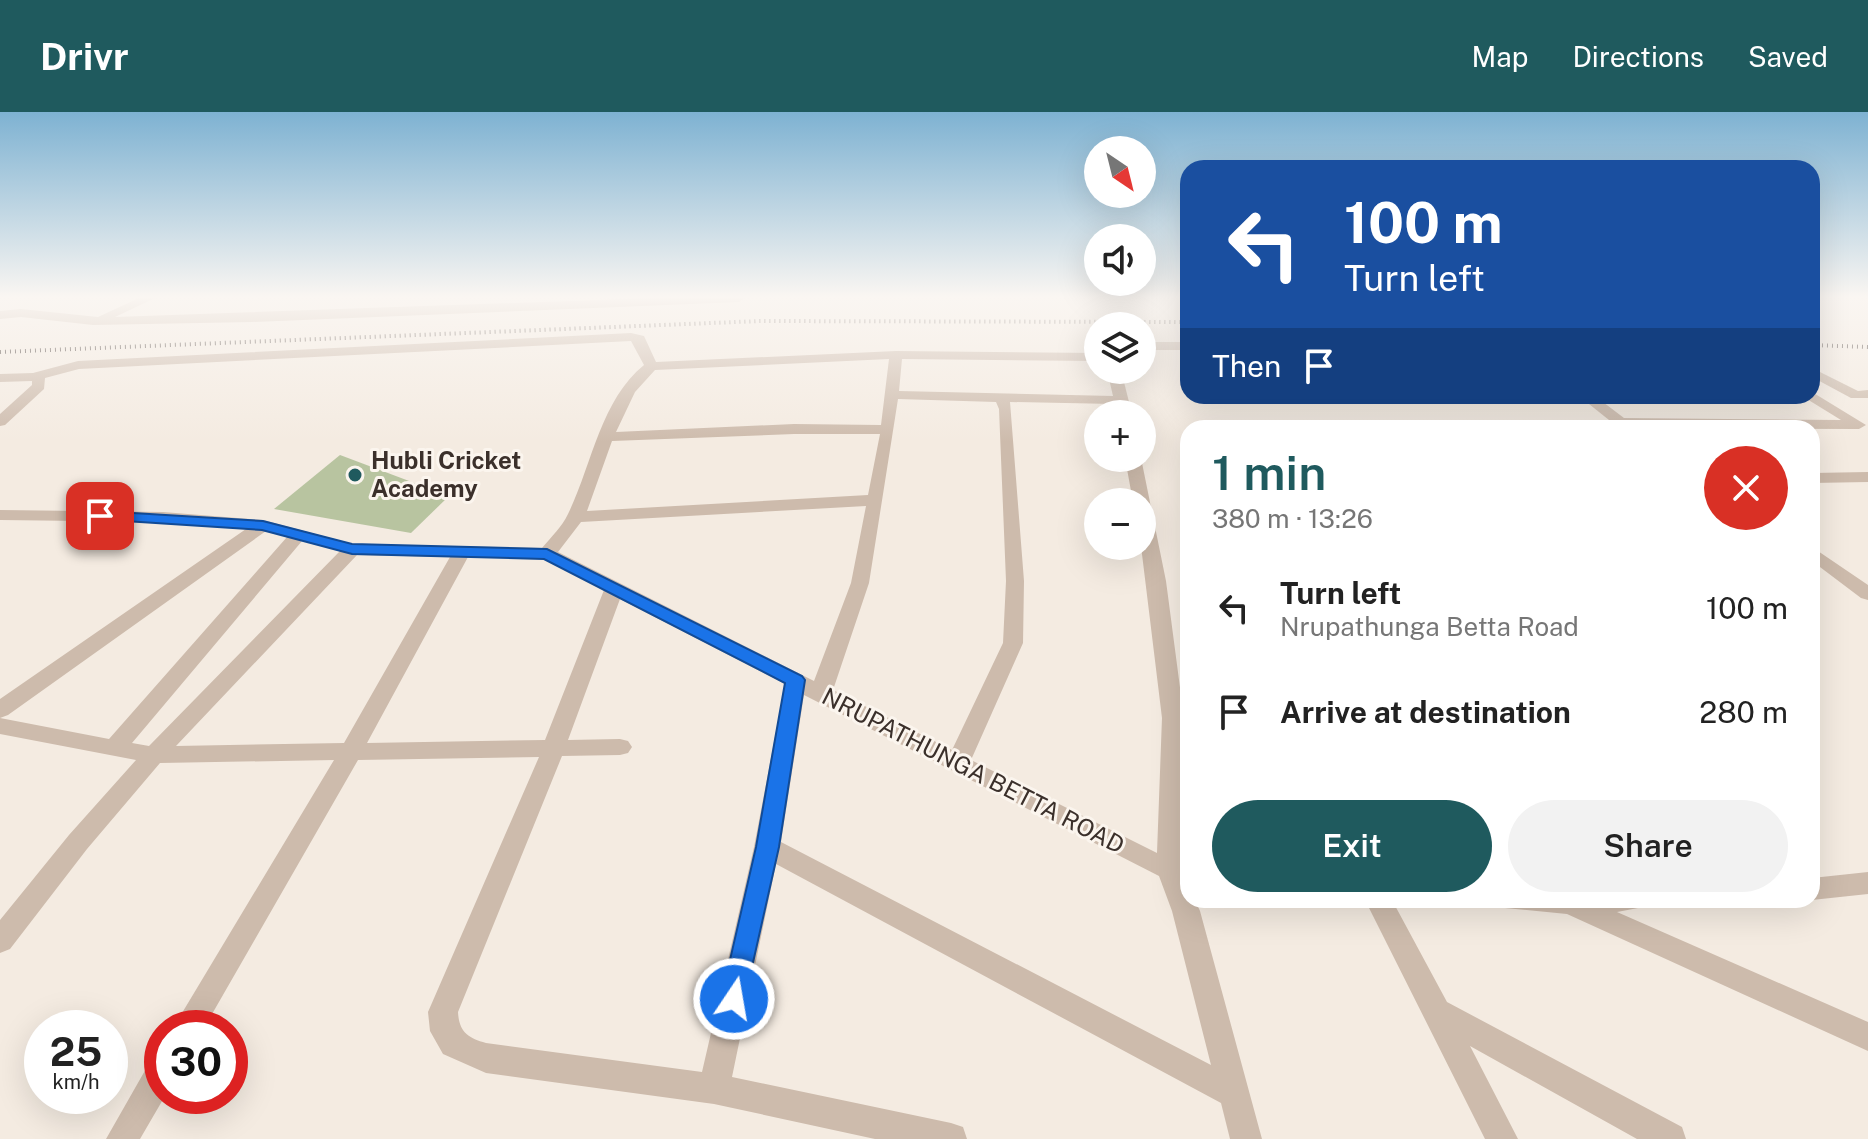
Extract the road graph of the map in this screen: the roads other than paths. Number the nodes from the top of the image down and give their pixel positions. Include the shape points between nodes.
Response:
1 (455, 346) edge
2 (642, 346) edge
3 (1156, 346) edge
4 (1180, 346) edge
5 (896, 355) junction
6 (1084, 357) edge
7 (651, 366) junction
8 (1820, 376) edge
9 (34, 377) junction
10 (0, 378) edge
11 (890, 395) junction
12 (1864, 397) edge
13 (1002, 399) junction
14 (1820, 402) edge
15 (1084, 404) edge
16 (1596, 404) edge
17 (1617, 420) edge
18 (0, 422) edge
19 (1820, 427) edge
20 (1864, 427) edge
21 (888, 430) junction
22 (607, 437) junction
23 (1136, 472) edge
24 (1820, 478) edge
25 (1865, 479) edge
26 (876, 500) junction
27 (0, 515) edge
28 (575, 517) junction
29 (263, 525) junction
30 (297, 536) junction
31 (352, 549) junction
32 (462, 552) junction
33 (547, 554) junction
34 (1820, 558) edge
35 (614, 588) junction
36 (1868, 594) edge
37 (796, 680) junction
38 (821, 693) junction
39 (0, 710) edge
40 (1180, 715) edge
41 (0, 726) edge
42 (620, 747) dead end
43 (115, 748) junction
44 (553, 750) junction
45 (351, 752) junction
46 (154, 755) junction
47 (958, 763) junction
48 (1180, 796) edge
49 (767, 847) junction
50 (1179, 870) edge
51 (1868, 883) edge
52 (1820, 888) edge
53 (1185, 908) edge
54 (1382, 908) edge
55 (1580, 908) edge
56 (0, 941) edge
57 (199, 1010) edge
58 (1436, 1012) junction
59 (1868, 1037) edge
60 (714, 1089) junction
61 (1231, 1092) junction
62 (144, 1102) edge
63 (122, 1139) edge
64 (951, 1139) edge
65 (1246, 1139) edge
66 (1502, 1139) edge
67 (1670, 1139) edge

1 - 9 street via 78,365
2 - 7 street
3 - 4 street
5 - 6 street
5 - 7 street
5 - 11 street
7 - 22 street via 635,380
8 - 12 street
9 - 10 street
9 - 18 street via 39,386
11 - 13 street
11 - 21 street
13 - 15 street
13 - 47 street via 1015,581 1013,643
14 - 20 street
16 - 17 street
19 - 20 street
21 - 22 street
21 - 26 street
22 - 28 street
23 - 40 street
24 - 25 street
26 - 28 street
26 - 38 street via 860,583
27 - 29 street, NRUPATHUNGA BETTA ROAD via 163,517
28 - 33 street
29 - 30 street, NRUPATHUNGA BETTA ROAD
29 - 39 street
30 - 31 street, NRUPATHUNGA BETTA ROAD
30 - 43 street
31 - 32 street, NRUPATHUNGA BETTA ROAD
31 - 46 street
32 - 33 street, NRUPATHUNGA BETTA ROAD
32 - 45 street
33 - 35 street, NRUPATHUNGA BETTA ROAD
34 - 36 street
35 - 37 street, NRUPATHUNGA BETTA ROAD
35 - 44 street
37 - 38 street, NRUPATHUNGA BETTA ROAD
37 - 49 street
38 - 47 street, NRUPATHUNGA BETTA ROAD
41 - 43 street
42 - 44 street
43 - 46 street
44 - 45 street
44 - 60 street via 443,1012 448,1041 465,1053 486,1058
45 - 46 street
45 - 57 street
46 - 56 street
47 - 50 street, NRUPATHUNGA BETTA ROAD
48 - 50 street
49 - 60 street
49 - 61 street
51 - 52 street
53 - 61 street
54 - 58 street
55 - 59 street
58 - 66 street
58 - 67 street
60 - 64 street
61 - 65 street
62 - 63 street

